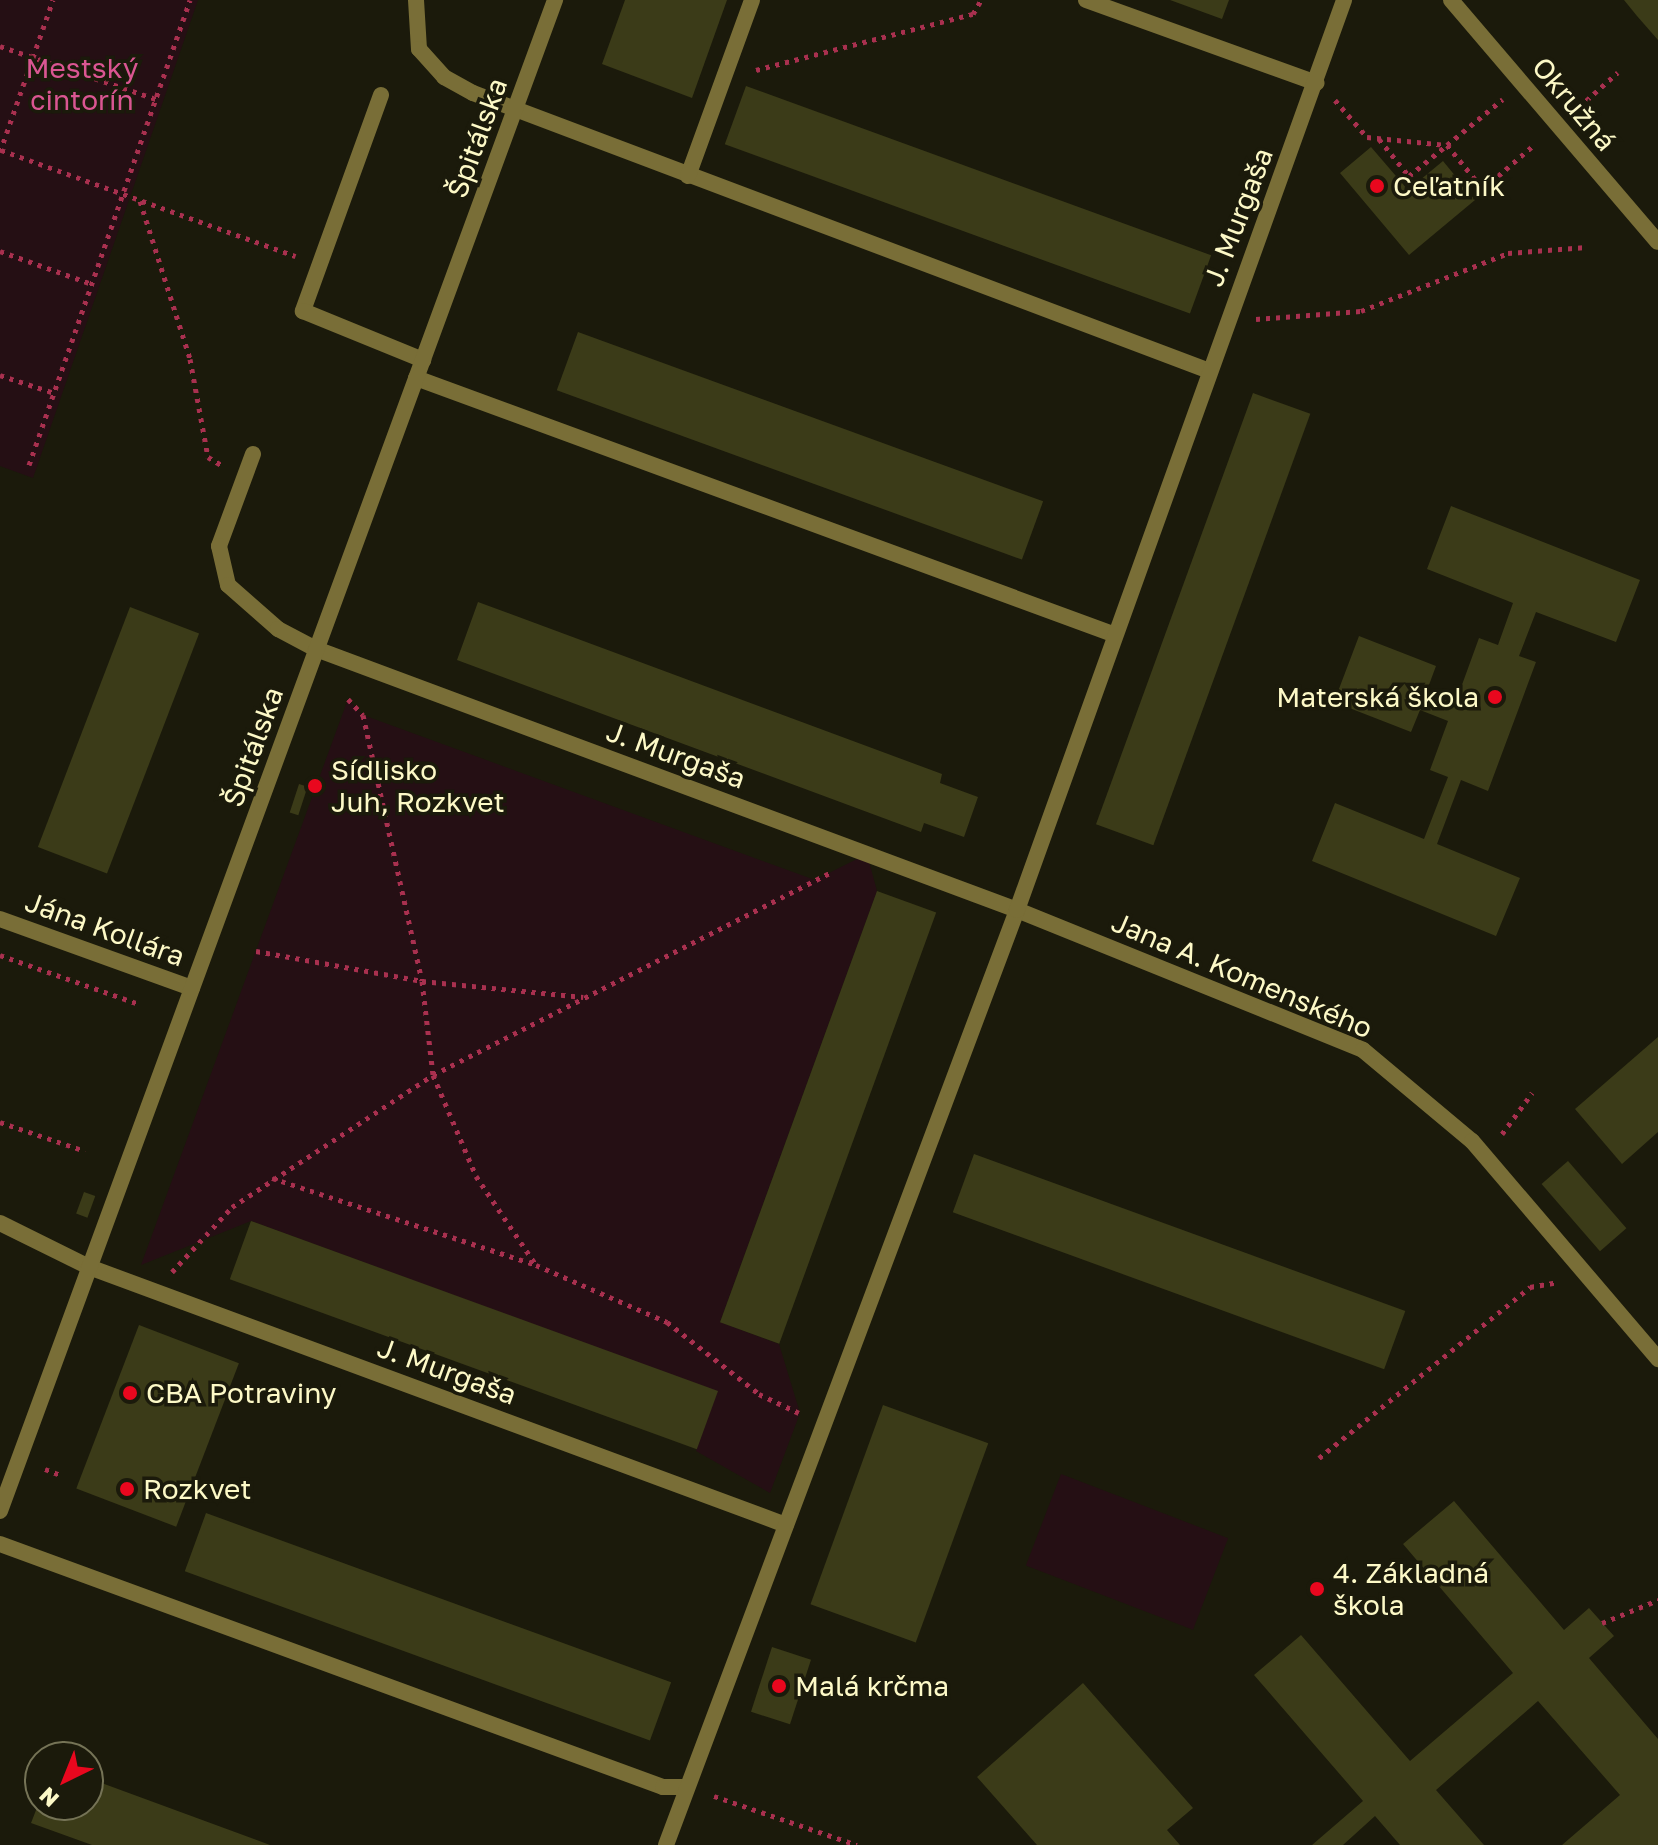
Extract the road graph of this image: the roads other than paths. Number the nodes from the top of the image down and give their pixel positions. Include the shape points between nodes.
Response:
1 (416, 0) edge
2 (555, 0) edge
3 (752, 0) edge
4 (1086, 0) edge
5 (1344, 0) edge
6 (1451, 0) edge
7 (1317, 83) junction
8 (381, 95) dead end
9 (515, 110) junction
10 (688, 176) junction
11 (1658, 242) edge
12 (423, 360) junction
13 (1207, 370) junction
14 (416, 378) junction
15 (253, 454) dead end
16 (1113, 634) junction
17 (316, 649) junction
18 (1017, 910) junction
19 (0, 919) edge
20 (192, 988) junction
21 (0, 1223) edge
22 (89, 1267) junction
23 (1658, 1359) edge
24 (0, 1511) edge
25 (786, 1525) junction
26 (0, 1544) edge
27 (687, 1787) junction
28 (666, 1845) edge

1 - 9 street via 419,49 444,77
2 - 9 street, Špitálska
3 - 10 street
4 - 7 street
5 - 7 street, J. Murgaša
6 - 11 street, Okružná
7 - 13 street, J. Murgaša
8 - 12 street via 303,311
9 - 10 street
9 - 12 street, Špitálska
10 - 13 street
12 - 14 street, Špitálska
13 - 16 street, J. Murgaša
14 - 16 street
14 - 17 street, Špitálska
15 - 17 street, J. Murgaša via 219,546 228,585 278,629
16 - 18 street, J. Murgaša
17 - 18 street, J. Murgaša
17 - 20 street, Špitálska
18 - 23 street, Jana A. Komenského via 1363,1050 1486,1157
18 - 25 street, J. Murgaša
19 - 20 street, Jána Kollára
20 - 22 street, Špitálska
21 - 22 street, J. Murgaša
22 - 24 street, Špitálska
22 - 25 street, J. Murgaša
25 - 27 street, J. Murgaša
26 - 27 street via 663,1787
27 - 28 street, J. Murgaša

